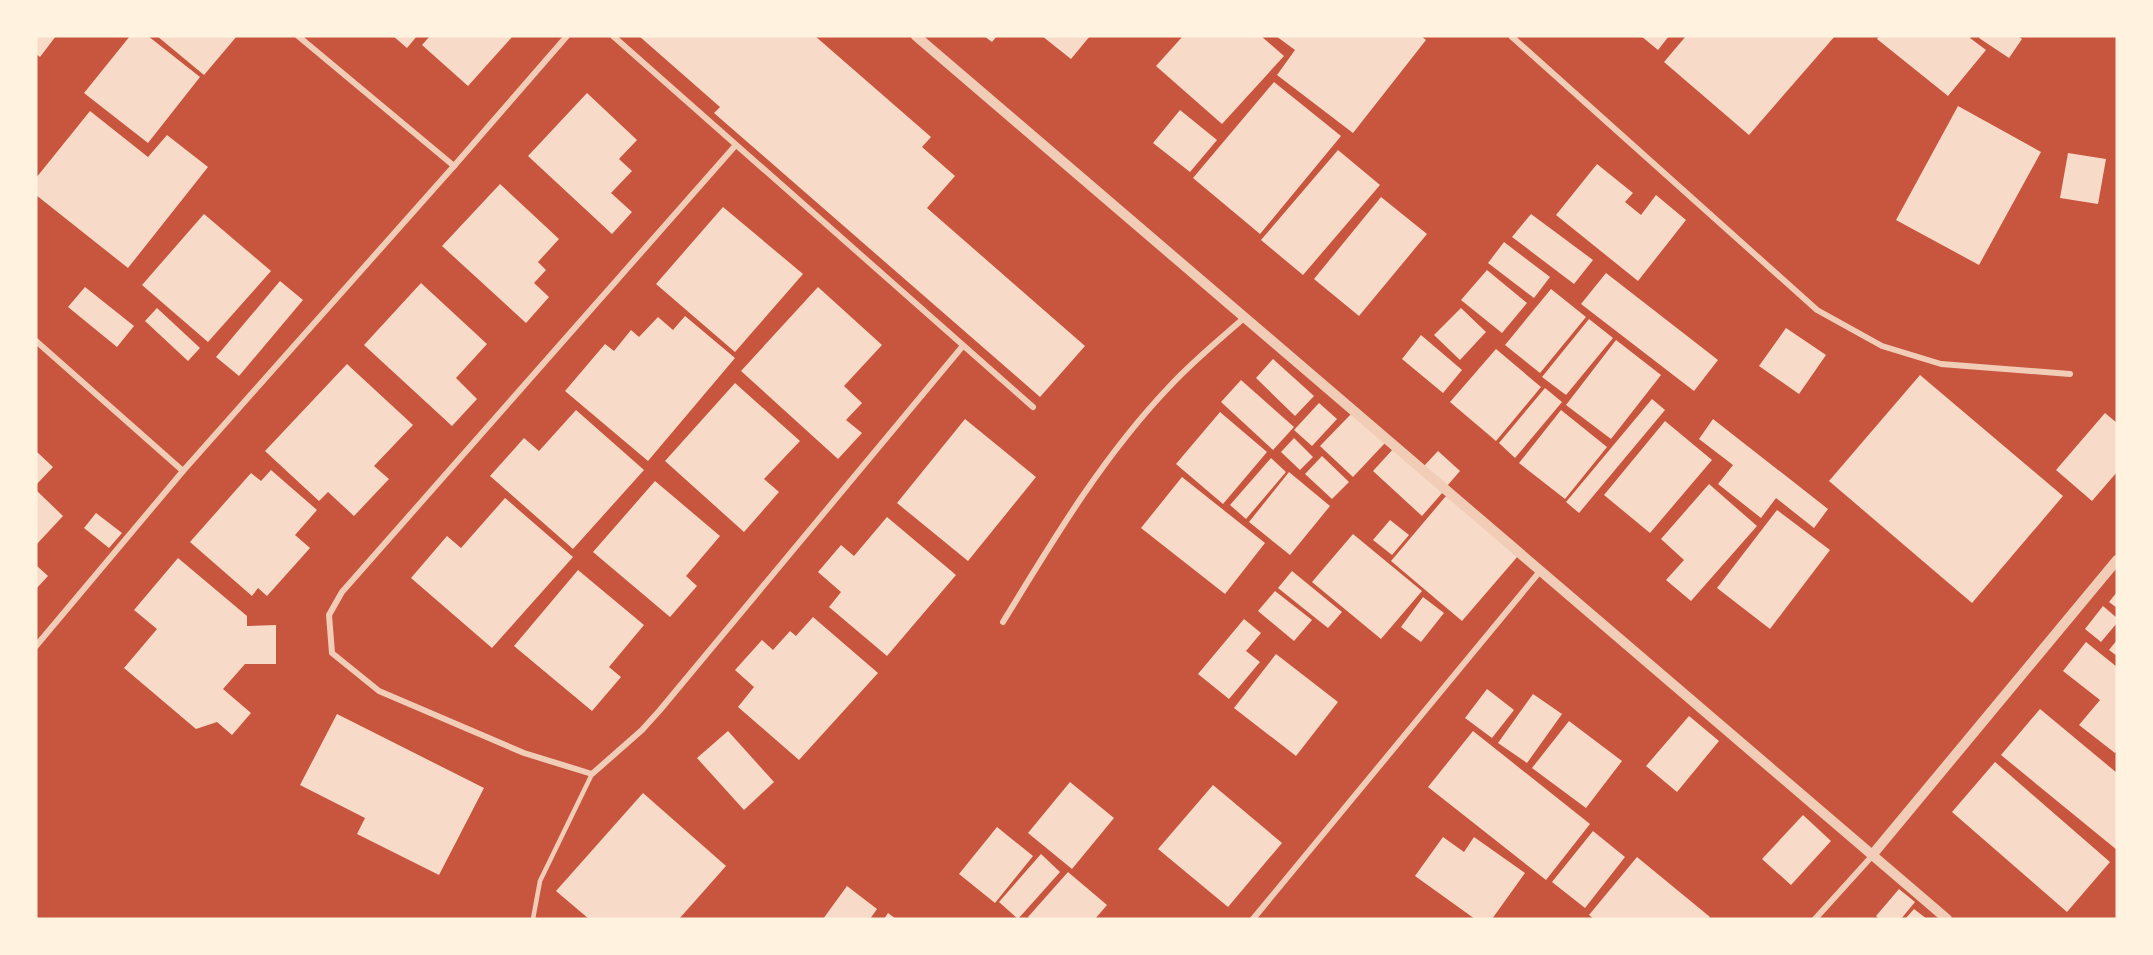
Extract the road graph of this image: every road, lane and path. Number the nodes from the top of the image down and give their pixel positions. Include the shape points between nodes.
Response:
1 (298, 36) edge
2 (567, 36) edge
3 (613, 36) edge
4 (916, 36) edge
5 (1511, 36) edge
6 (735, 146) junction
7 (454, 166) junction
8 (1244, 318) junction
9 (36, 341) edge
10 (962, 347) junction
11 (2070, 374) dead end
12 (1033, 407) dead end
13 (183, 471) junction
14 (2117, 560) edge
15 (1541, 570) junction
16 (1003, 622) dead end
17 (36, 646) edge
18 (592, 774) junction
19 (1873, 854) junction
20 (533, 919) edge
21 (1252, 919) edge
22 (1815, 919) edge
23 (1947, 919) edge

1 - 7 street
2 - 7 street
3 - 6 street
4 - 8 street
5 - 11 street via 1817,310 1882,346 1941,364
6 - 10 street
6 - 18 street via 342,592 329,615 332,653 379,691 524,753
7 - 13 street
8 - 15 street
8 - 16 street via 1169,387 1112,454 1064,522
9 - 13 street
10 - 12 street
10 - 18 street via 660,710
13 - 17 street
14 - 19 street
15 - 19 street
15 - 21 street
18 - 20 lane via 540,881
19 - 22 street
19 - 23 street

